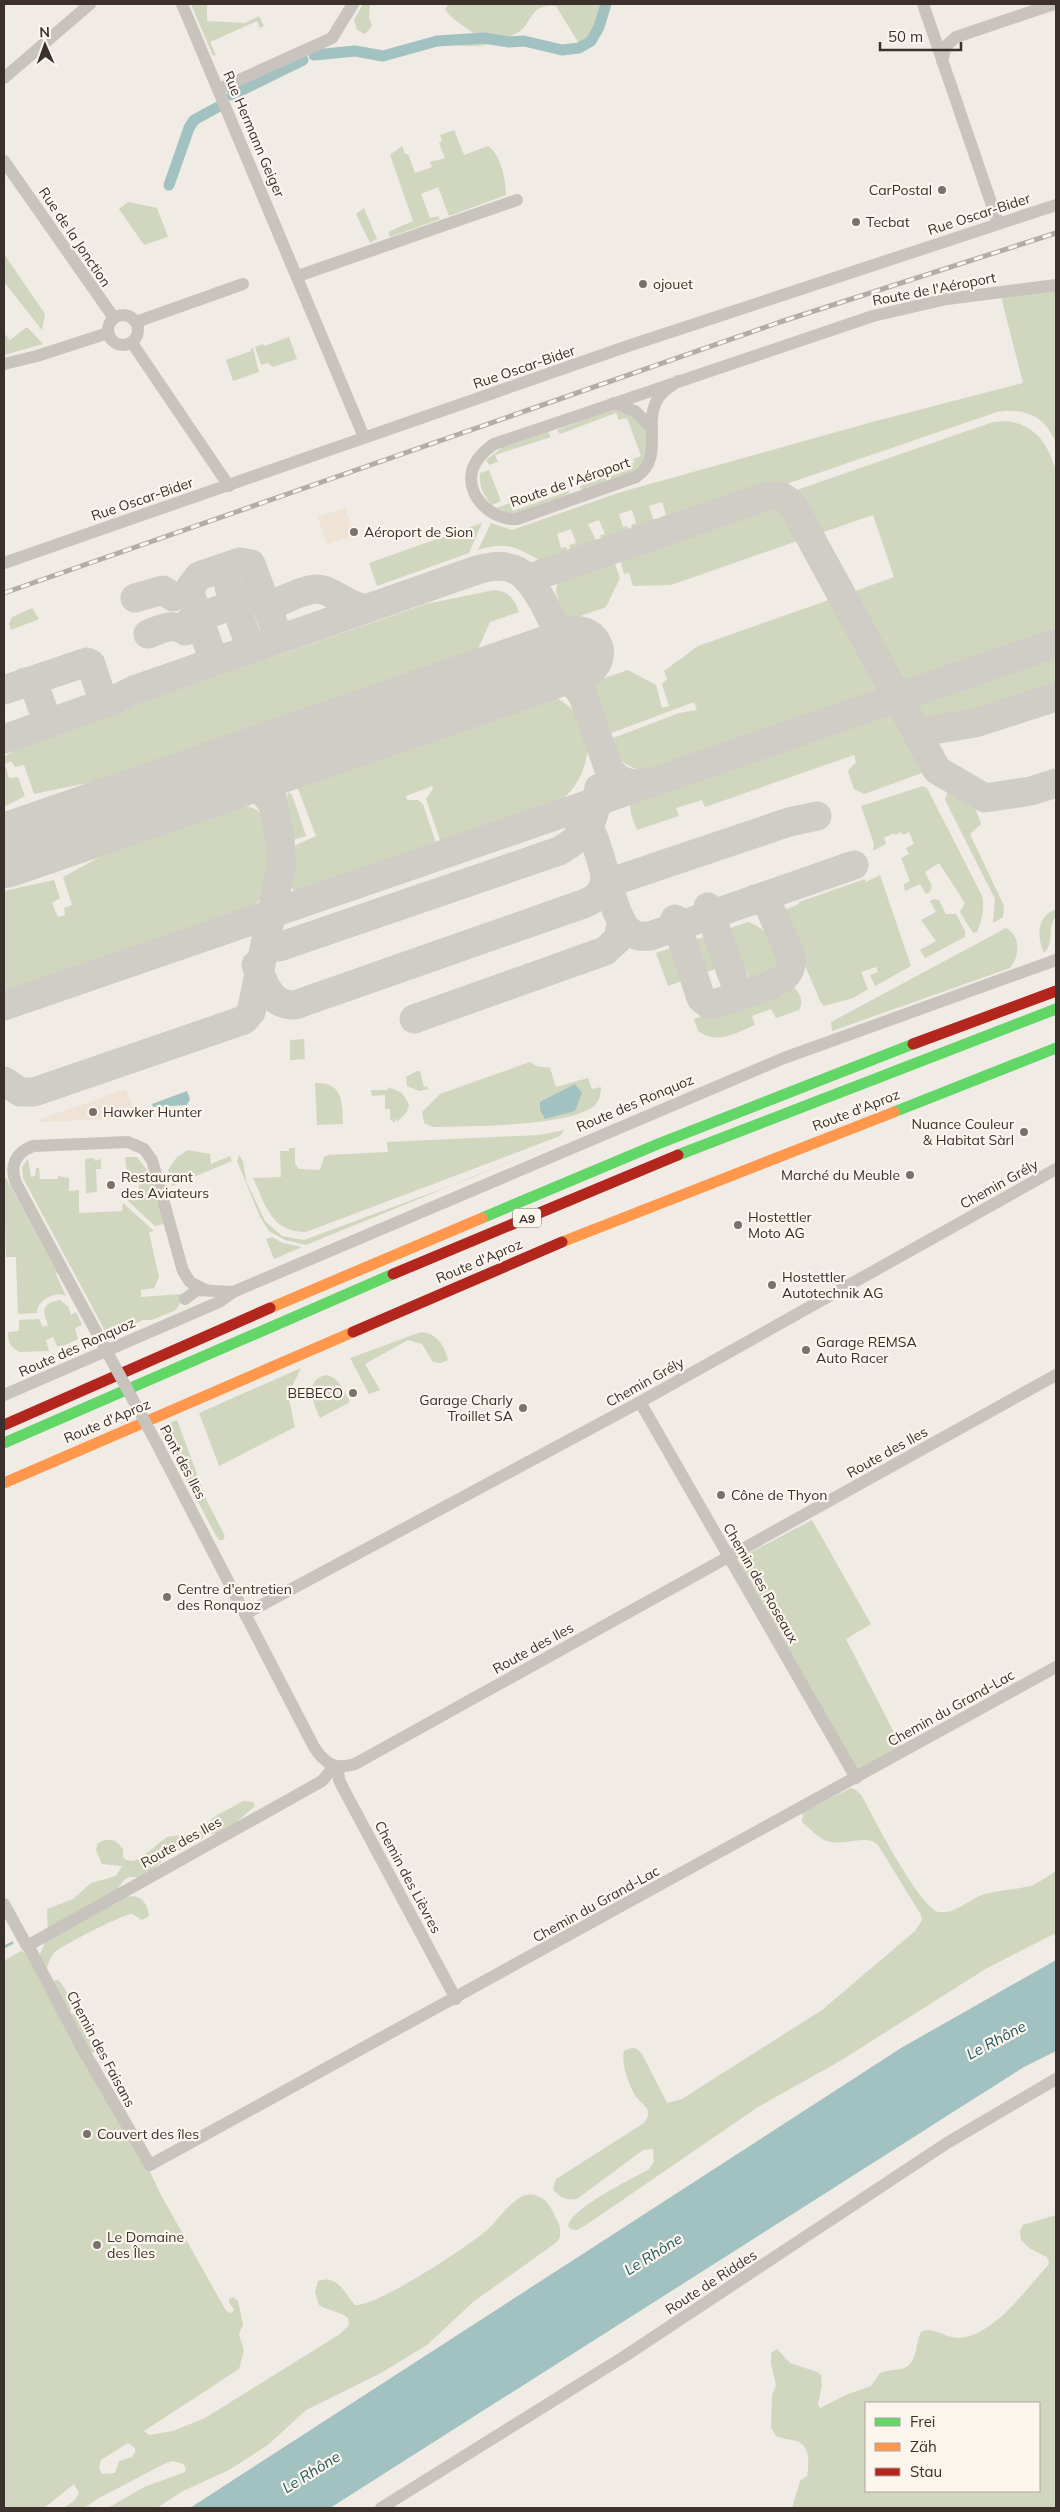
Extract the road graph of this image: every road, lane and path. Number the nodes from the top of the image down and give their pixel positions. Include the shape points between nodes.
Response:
1 (90, 4) edge
2 (182, 4) edge
3 (353, 4) edge
4 (923, 4) edge
5 (1054, 4) edge
6 (930, 23) junction
7 (956, 37) junction
8 (42, 43) junction
9 (942, 61) junction
10 (4, 69) edge
11 (4, 78) edge
12 (219, 89) junction
13 (4, 155) edge
14 (4, 161) edge
15 (13, 172) junction
16 (517, 200) dead end
17 (1056, 204) edge
18 (998, 224) junction
19 (298, 276) junction
20 (244, 284) dead end
21 (1056, 285) edge
22 (114, 318) junction
23 (136, 322) junction
24 (108, 333) junction
25 (132, 343) junction
26 (4, 364) edge
27 (678, 380) junction
28 (614, 403) junction
29 (652, 428) junction
30 (364, 438) junction
31 (229, 486) junction
32 (4, 563) edge
33 (1056, 960) edge
34 (1056, 991) edge
35 (1056, 1009) edge
36 (1056, 1048) edge
37 (1056, 1169) edge
38 (185, 1276) junction
39 (204, 1289) junction
40 (233, 1292) junction
41 (185, 1299) junction
42 (186, 1316) junction
43 (162, 1326) junction
44 (1056, 1375) edge
45 (4, 1396) edge
46 (640, 1402) junction
47 (4, 1424) edge
48 (4, 1443) edge
49 (4, 1483) edge
50 (729, 1557) junction
51 (245, 1614) junction
52 (1056, 1666) edge
53 (336, 1767) junction
54 (856, 1778) junction
55 (4, 1904) edge
56 (28, 1945) junction
57 (456, 1999) junction
58 (1056, 2079) edge
59 (150, 2165) joint
60 (381, 2508) edge

1 - 8 street
2 - 12 street, Rue Hermann Geiger
3 - 12 street via 332,38
4 - 6 street
5 - 7 street
6 - 7 street via 942,34
6 - 9 street
7 - 9 street via 946,46
8 - 10 street
8 - 11 street
9 - 18 street
12 - 19 street, Rue Hermann Geiger
13 - 15 street, Rue de la Jonction
14 - 15 street, Rue de la Jonction
15 - 22 street, Rue de la Jonction
16 - 19 street
17 - 18 street, Rue Oscar-Bider
18 - 30 street, Rue Oscar-Bider via 637,343
19 - 30 street, Rue Hermann Geiger
20 - 23 street
21 - 27 street, Route de l'Aéroport via 989,292 904,308
22 - 23 street via 125,315
22 - 24 street via 108,325
23 - 25 street via 138,332
24 - 25 street via 116,344
24 - 26 street
25 - 31 street
27 - 28 street, Route de l'Aéroport
27 - 29 street, Route de l'Aéroport via 657,400 652,413
28 - 29 street via 635,411
28 - 29 street, Route de l'Aéroport via 494,444 482,454 473,470 472,481 478,500 499,518 517,519 629,480 642,473 649,462 653,450
30 - 31 street, Rue Oscar-Bider
31 - 32 street, Rue Oscar-Bider
33 - 40 street, Route des Ronquoz via 776,1062
34 - 47 main road, A9 via 581,1176
35 - 48 main road, A9 via 771,1118 578,1197 333,1299
36 - 49 main road, Route d'Aproz via 553,1251
37 - 46 street, Chemin Grély
38 - 39 street
38 - 41 street
38 - 51 street, Pont des Iles, bridge via 152,1160 144,1149 128,1142 33,1146 14,1161 14,1178
39 - 40 street, Route des Ronquoz
39 - 41 street, Route des Ronquoz
39 - 42 street via 197,1305
40 - 42 street, Route des Ronquoz via 219,1302
41 - 43 street, Route des Ronquoz via 175,1317
42 - 43 street, Route des Ronquoz
43 - 45 street, Route des Ronquoz
44 - 50 street, Route des Iles
46 - 50 street, Chemin des Roseaux
46 - 51 street, Chemin Grély
50 - 53 street, Route des Iles via 354,1764
50 - 54 street, Chemin des Roseaux
51 - 53 street, Pont des Iles via 314,1747 325,1761
52 - 54 street, Chemin du Grand-Lac
53 - 56 street, Route des Iles via 322,1781
53 - 57 street, Chemin des Lièvres via 344,1790
54 - 57 street, Chemin du Grand-Lac
55 - 56 street
56 - 59 street, Chemin des Faisans via 82,2048
57 - 59 street, Chemin du Grand-Lac
58 - 60 street, Route de Riddes via 947,2144 625,2356

